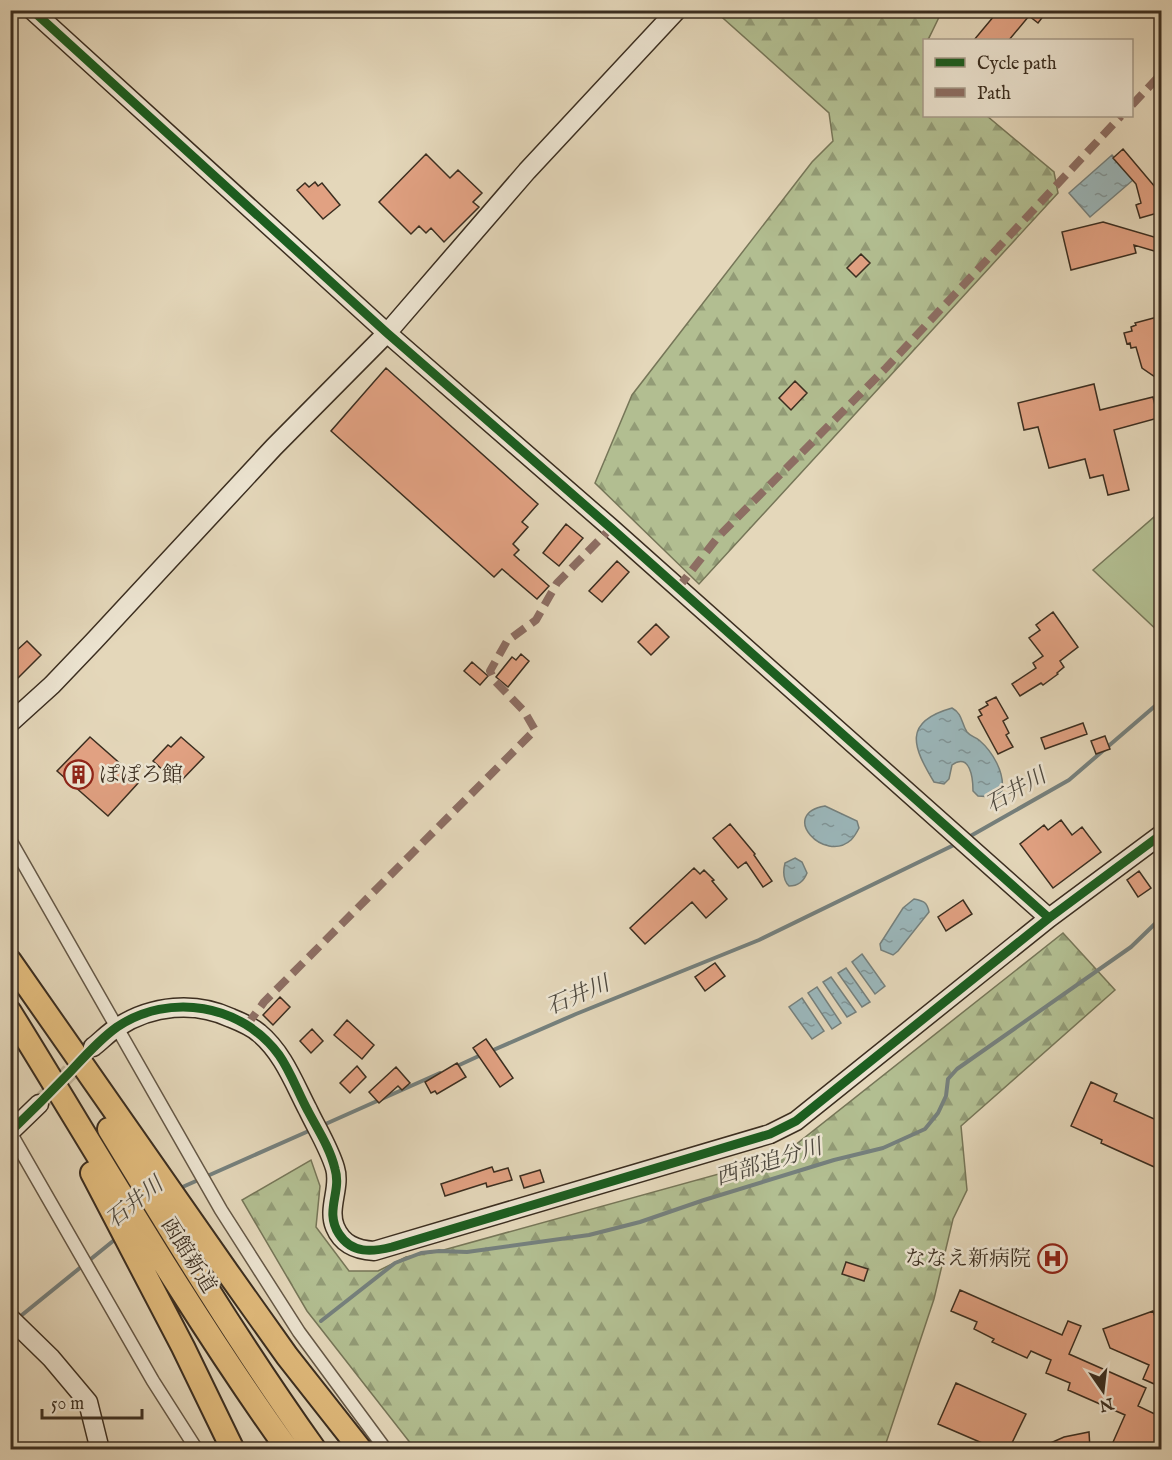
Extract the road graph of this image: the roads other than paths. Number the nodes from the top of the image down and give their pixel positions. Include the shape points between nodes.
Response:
1 (32, 10) edge
2 (677, 10) edge
3 (387, 333) junction
4 (10, 723) edge
5 (1161, 834) edge
6 (10, 840) edge
7 (1049, 918) junction
8 (10, 962) edge
9 (10, 966) edge
10 (14, 1018) edge
11 (117, 1028) junction
12 (93, 1047) tunnel mouth
13 (39, 1104) tunnel mouth
14 (10, 1132) edge
15 (10, 1318) edge
16 (100, 1449) edge
17 (197, 1449) edge
18 (234, 1449) edge
19 (288, 1449) edge
20 (315, 1449) edge
21 (361, 1449) edge
22 (386, 1449) edge

1 - 3 street
2 - 3 street via 527,171
3 - 4 street via 274,447 66,670
3 - 7 street
5 - 7 street
6 - 11 street
7 - 11 street via 796,1121 770,1134 374,1251 360,1251 346,1243 335,1227 332,1216 336,1170 289,1071 259,1033 218,1012 194,1006 137,1016
8 - 21 highway via 287,1356
9 - 20 highway, 函館新道 via 206,1287
10 - 18 highway
10 - 19 highway, 函館新道 via 186,1298
11 - 12 street
11 - 22 street via 260,1273
13 - 14 street
14 - 17 street via 153,1381
15 - 16 street via 88,1402

